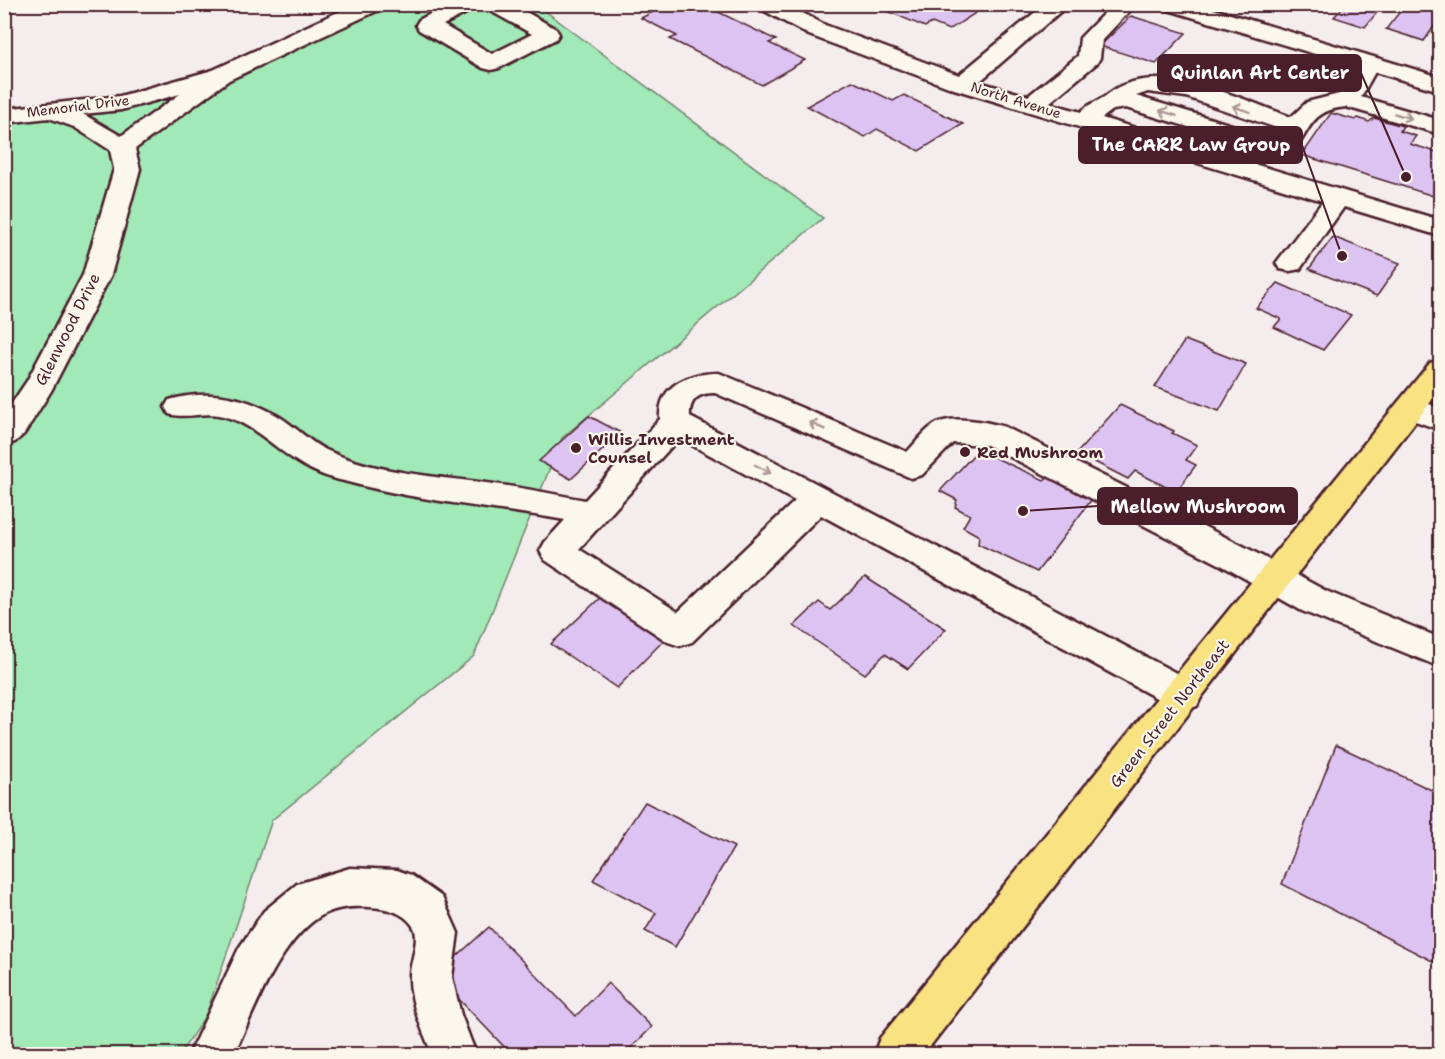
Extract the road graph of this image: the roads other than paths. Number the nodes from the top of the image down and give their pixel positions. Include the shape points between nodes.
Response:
1 (373, 4) edge
2 (466, 4) edge
3 (495, 4) edge
4 (1059, 4) edge
5 (1126, 4) edge
6 (1178, 5) edge
7 (779, 6) edge
8 (1368, 63) junction
9 (221, 75) junction
10 (962, 84) junction
11 (1440, 84) edge
12 (4, 99) edge
13 (1112, 100) junction
14 (1347, 100) junction
15 (1032, 105) junction
16 (49, 110) junction
17 (4, 116) edge
18 (1087, 121) junction
19 (1296, 127) junction
20 (1440, 127) edge
21 (122, 147) junction
22 (1284, 149) junction
23 (1268, 176) junction
24 (1339, 197) junction
25 (1440, 228) edge
26 (1290, 263) dead end
27 (1440, 370) edge
28 (180, 406) dead end
29 (1425, 414) edge
30 (675, 422) junction
31 (7, 429) edge
32 (818, 498) junction
33 (591, 513) junction
34 (1274, 579) junction
35 (1440, 653) edge
36 (1184, 695) junction
37 (211, 1054) edge
38 (454, 1054) edge
39 (896, 1054) edge

1 - 9 street
2 - 3 street via 427,25 491,63 548,34
4 - 10 street
5 - 15 street via 1091,38 1089,58
6 - 8 street
7 - 10 street, North Avenue via 817,30
8 - 11 street
8 - 14 street
9 - 16 street, Memorial Drive via 121,103
9 - 21 street
10 - 15 street, North Avenue
12 - 16 street
13 - 18 street via 1095,109
19 -> 13 street via 1198,94 1158,85 1124,91
22 -> 13 street via 1128,100
14 - 19 street via 1326,101 1311,108
14 -> 20 street
15 - 18 street, North Avenue
16 - 17 street, Memorial Drive
16 - 21 street via 82,122
18 - 23 street, North Avenue
19 - 22 street
21 - 31 street, Glenwood Drive via 127,169 97,275 40,384
22 - 23 street
23 - 24 street, North Avenue
24 - 25 street, North Avenue
24 - 26 street
27 - 29 highway, Green Street Northeast
28 - 33 street via 222,404 266,423 313,457 344,470 412,485
29 - 34 highway, Green Street Northeast
30 -> 32 street
30 - 33 street
34 -> 30 street via 994,435 945,432 911,467 718,382 702,382 681,392 672,409
32 - 33 street via 680,632 556,551
32 - 36 street
34 - 35 street via 1314,601
34 - 36 highway, Green Street Northeast
36 - 39 highway, Green Street Northeast
37 - 38 street via 254,963 279,925 312,898 350,887 397,889 427,911 437,933 431,977 439,1015

